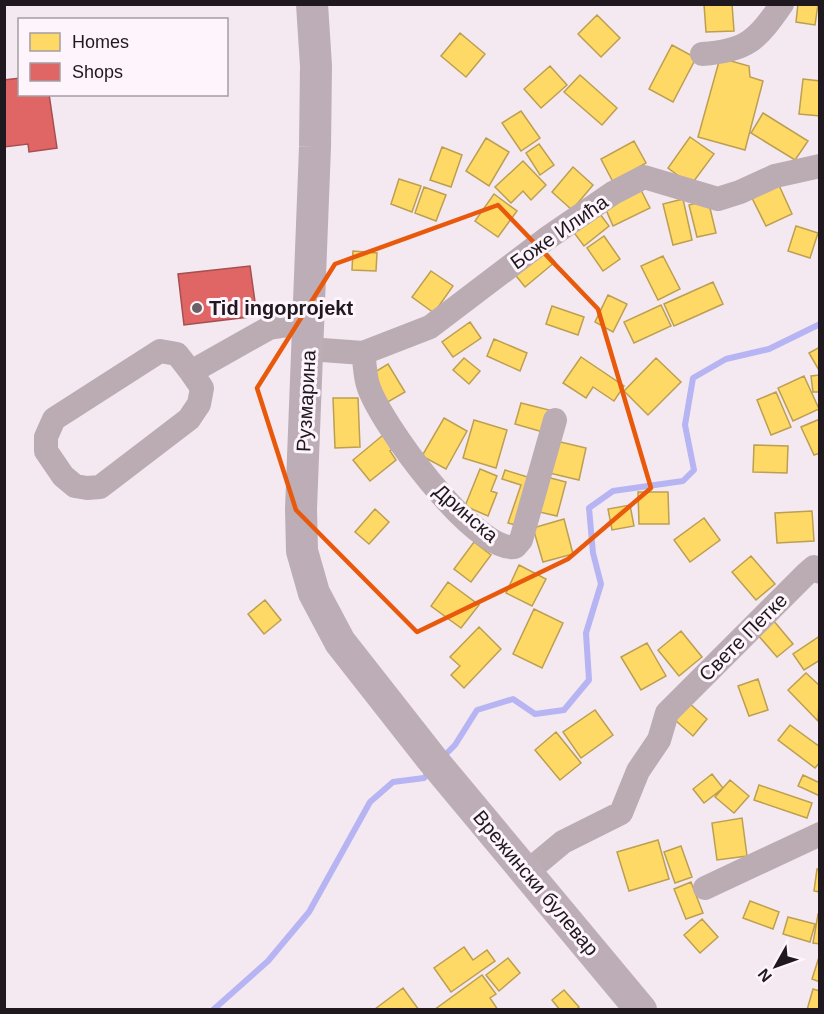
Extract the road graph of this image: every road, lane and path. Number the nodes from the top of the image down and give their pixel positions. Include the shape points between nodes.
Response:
1 (312, 4) edge
2 (782, 4) edge
3 (702, 54) dead end
4 (819, 166) edge
5 (309, 336) junction
6 (363, 353) junction
7 (191, 372) junction
8 (555, 420) dead end
9 (819, 572) edge
10 (438, 766) joint
11 (819, 834) edge
12 (527, 872) junction
13 (705, 888) dead end
14 (641, 1010) edge

1 - 5 main road, Рузмарина via 316,66
2 - 3 street via 761,35 730,52
4 - 6 street, Боже Илића via 775,176 718,199 644,177 613,193 546,239 430,327
5 - 6 street, Боже Илића
5 - 7 street, Боже Илића via 269,328
5 - 10 main road, Рузмарина via 301,509 302,551 314,592 340,642
6 - 8 street, Дринска via 368,385 415,464 442,496 488,537 507,547 515,547 521,540
7 - 7 street via 202,388 199,404 189,418 100,487 75,486 46,451 46,437 54,419 160,351 177,354
9 - 12 street, Свете Петке via 814,567 806,574 667,713 659,740 638,771 621,813 563,842
10 - 12 main road, Врежински булевар
11 - 13 street
12 - 14 main road, Врежински булевар

